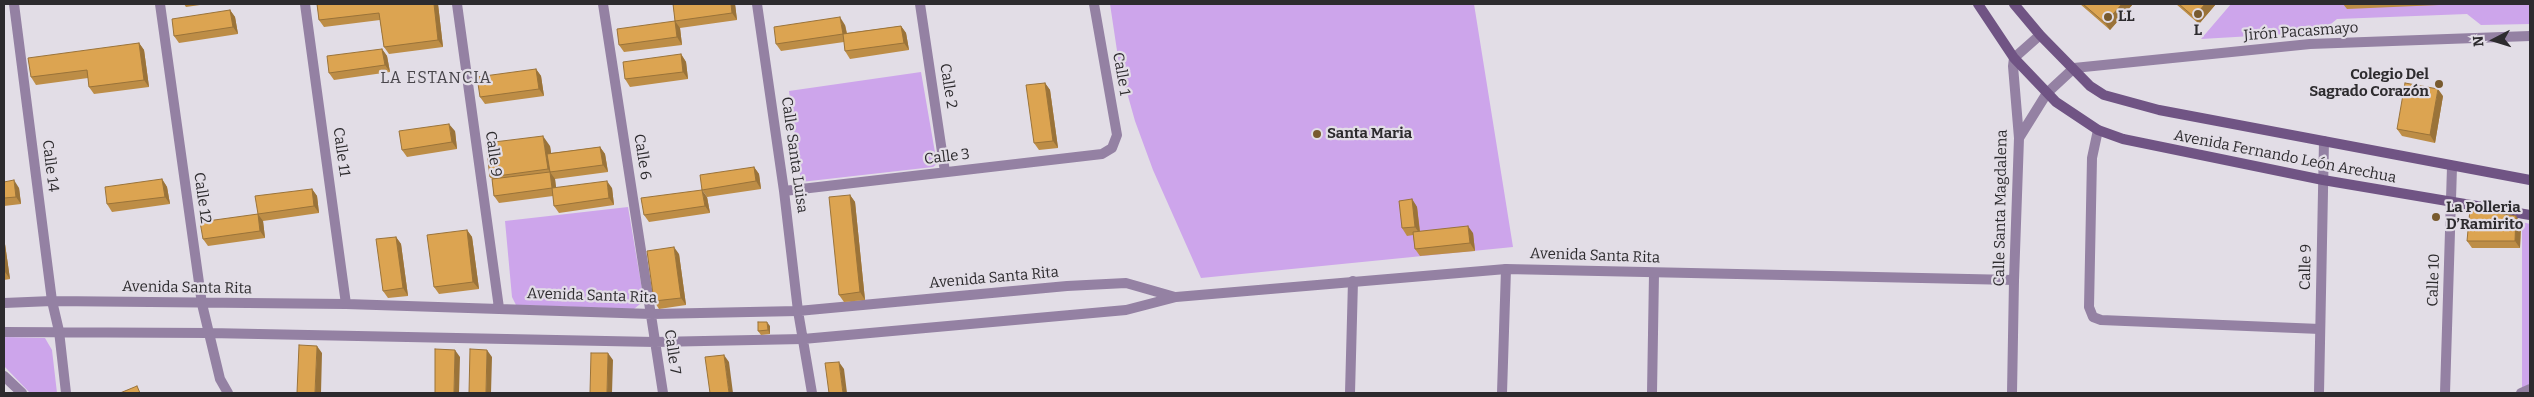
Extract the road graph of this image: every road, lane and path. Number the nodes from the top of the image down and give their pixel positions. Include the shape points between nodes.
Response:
1 (14, 4) edge
2 (160, 4) edge
3 (305, 4) edge
4 (457, 4) edge
5 (603, 4) edge
6 (757, 4) edge
7 (920, 4) edge
8 (1094, 4) edge
9 (1978, 4) edge
10 (2014, 4) edge
11 (2040, 35) junction
12 (2530, 36) edge
13 (2014, 58) junction
14 (2074, 68) junction
15 (2047, 93) junction
16 (2098, 130) junction
17 (2019, 138) junction
18 (2324, 141) junction
19 (1112, 148) joint
20 (2452, 167) junction
21 (945, 172) junction
22 (2323, 180) junction
23 (2530, 180) edge
24 (784, 191) junction
25 (2451, 203) junction
26 (2530, 216) edge
27 (1506, 269) junction
28 (1654, 274) junction
29 (2014, 280) junction
30 (1352, 281) junction
31 (1176, 297) junction
32 (52, 301) junction
33 (4, 303) edge
34 (202, 304) junction
35 (346, 304) junction
36 (499, 308) junction
37 (798, 311) junction
38 (652, 314) junction
39 (2320, 329) junction
40 (59, 331) junction
41 (4, 332) edge
42 (209, 334) junction
43 (803, 339) junction
44 (655, 342) junction
45 (4, 376) edge
46 (2530, 389) edge
47 (22, 393) edge
48 (66, 393) edge
49 (228, 393) edge
50 (663, 393) edge
51 (812, 393) edge
52 (1350, 393) edge
53 (1502, 393) edge
54 (1652, 393) edge
55 (2012, 393) edge
56 (2319, 393) edge
57 (2445, 393) edge
58 (2521, 393) edge

1 - 32 street, Calle 14
2 - 34 street, Calle 12
3 - 35 street, Calle 11
4 - 36 street, Calle 9
5 - 38 street, Calle 6
6 - 24 street, Calle Santa Luisa
7 - 21 street, Calle 2
8 - 19 street, Calle 1 via 1117,135
9 - 13 main road, Avenida Fernando León Arechua
10 - 11 main road, Avenida Fernando León Arechua
11 - 13 street
11 - 14 main road, Avenida Fernando León Arechua
12 - 14 street, Jirón Pacasmayo via 2310,44
13 - 15 main road, Avenida Fernando León Arechua
13 - 17 street, Calle Santa Magdalena via 2013,84
14 - 15 street
14 - 18 main road, Avenida Fernando León Arechua via 2090,86 2104,95 2131,104
15 - 16 main road, Avenida Fernando León Arechua
15 - 17 street
16 - 22 main road, Avenida Fernando León Arechua via 2153,147
16 - 39 street via 2092,158 2089,307 2093,316 2100,320
17 - 29 street, Calle Santa Magdalena
18 - 20 main road, Avenida Fernando León Arechua
18 - 22 street, Calle 9
19 - 21 street, Calle 3 via 1102,154
20 - 23 main road, Avenida Fernando León Arechua
20 - 25 street, Calle 10
21 - 24 street, Calle 3
22 - 25 main road, Avenida Fernando León Arechua
22 - 39 street, Calle 9
24 - 37 street, Calle Santa Luisa
25 - 26 main road, Avenida Fernando León Arechua
25 - 57 street, Calle 10
27 - 28 street, Avenida Santa Rita
27 - 30 street, Avenida Santa Rita
27 - 53 street
28 - 29 street, Avenida Santa Rita
28 - 54 street
29 - 55 street, Calle Santa Magdalena
30 - 31 street, Avenida Santa Rita
30 - 52 street
31 - 37 street, Avenida Santa Rita via 1126,283
31 - 43 street, Avenida Santa Rita via 1126,310
32 - 33 street, Avenida Santa Rita
32 - 34 street, Avenida Santa Rita
32 - 40 street, Calle 14
34 - 35 street, Avenida Santa Rita
34 - 42 street, Calle 12
35 - 36 street, Avenida Santa Rita
36 - 38 street, Avenida Santa Rita
37 - 38 street, Avenida Santa Rita
37 - 43 street, Calle Santa Luisa
38 - 44 street, Calle 7
39 - 56 street, Calle 9
40 - 41 street, Avenida Santa Rita
40 - 42 street, Avenida Santa Rita
40 - 48 street, Calle 14
42 - 44 street, Avenida Santa Rita
42 - 49 street, Calle 12 via 220,379
43 - 44 street, Avenida Santa Rita
43 - 51 street, Calle Santa Luisa
44 - 50 street, Calle 7
45 - 47 street
46 - 58 street

